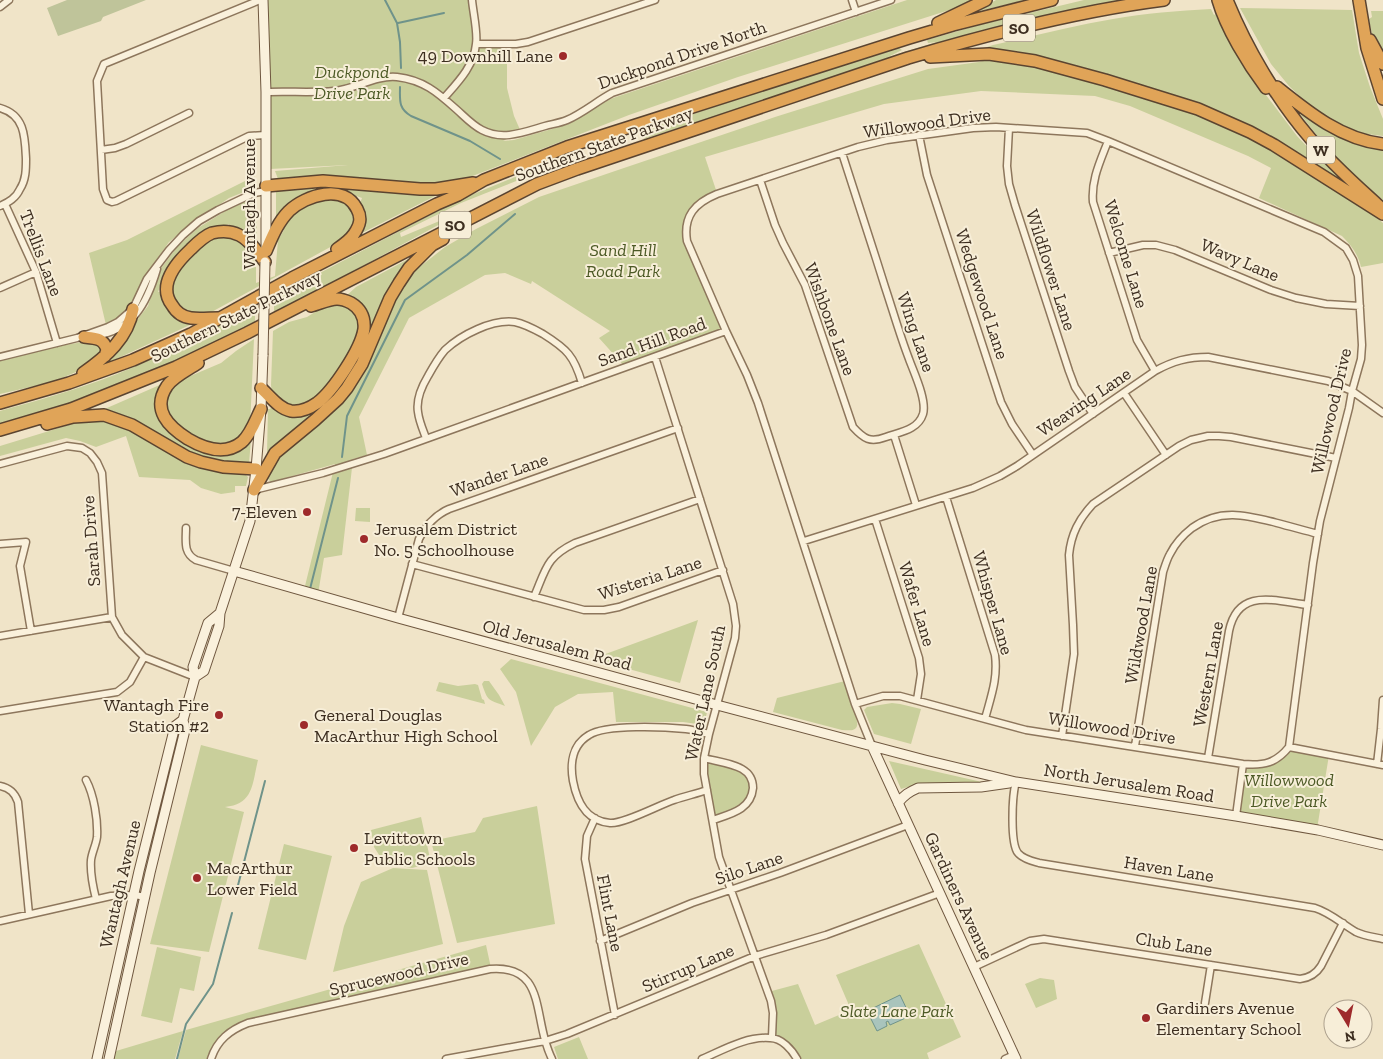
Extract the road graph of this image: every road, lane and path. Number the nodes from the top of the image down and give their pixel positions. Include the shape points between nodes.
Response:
1 (9, 0) edge
2 (262, 0) edge
3 (472, 0) edge
4 (655, 0) edge
5 (852, 0) edge
6 (891, 0) edge
7 (986, 0) edge
8 (1052, 0) edge
9 (1164, 0) edge
10 (1218, 0) edge
11 (1228, 0) edge
12 (1360, 0) edge
13 (0, 7) edge
14 (856, 12) junction
15 (1232, 22) junction
16 (1365, 30) junction
17 (909, 38) junction
18 (476, 44) junction
19 (908, 58) junction
20 (1383, 64) edge
21 (1269, 81) junction
22 (266, 92) junction
23 (444, 98) junction
24 (1383, 99) edge
25 (0, 108) edge
26 (189, 113) dead end
27 (1292, 117) junction
28 (1009, 128) junction
29 (265, 135) junction
30 (919, 135) junction
31 (1108, 141) junction
32 (1378, 143) edge
33 (100, 150) junction
34 (842, 153) junction
35 (760, 180) junction
36 (480, 182) junction
37 (537, 184) junction
38 (266, 188) junction
39 (3, 205) edge
40 (1383, 210) edge
41 (1383, 214) edge
42 (1109, 253) junction
43 (265, 257) junction
44 (159, 263) junction
45 (36, 272) junction
46 (292, 278) junction
47 (0, 288) edge
48 (1360, 306) junction
49 (132, 315) junction
50 (278, 317) junction
51 (218, 318) junction
52 (726, 332) junction
53 (247, 333) junction
54 (81, 337) junction
55 (57, 343) junction
56 (106, 356) junction
57 (0, 357) edge
58 (655, 357) junction
59 (1155, 371) junction
60 (69, 382) junction
61 (582, 383) junction
62 (261, 388) junction
63 (1352, 391) junction
64 (1124, 392) junction
65 (0, 403) edge
66 (261, 409) junction
67 (1383, 413) edge
68 (1093, 414) junction
69 (678, 428) junction
70 (0, 430) edge
71 (894, 434) junction
72 (0, 438) edge
73 (426, 438) junction
74 (1033, 455) junction
75 (1166, 455) junction
76 (1336, 458) junction
77 (0, 464) edge
78 (256, 469) junction
79 (254, 490) junction
80 (946, 496) junction
81 (700, 499) junction
82 (916, 506) junction
83 (875, 519) junction
84 (186, 528) dead end
85 (1318, 534) junction
86 (804, 541) junction
87 (0, 544) edge
88 (412, 564) junction
89 (722, 570) junction
90 (234, 571) junction
91 (534, 597) junction
92 (1308, 605) junction
93 (112, 617) junction
94 (398, 618) junction
95 (31, 631) junction
96 (0, 636) edge
97 (144, 657) junction
98 (195, 677) junction
99 (917, 700) junction
100 (1383, 700) edge
101 (855, 704) junction
102 (717, 705) junction
103 (0, 711) edge
104 (985, 719) junction
105 (183, 720) junction
106 (708, 734) junction
107 (1062, 736) junction
108 (872, 746) junction
109 (1135, 746) junction
110 (1289, 747) junction
111 (704, 758) junction
112 (1208, 758) junction
113 (1243, 764) junction
114 (1380, 765) edge
115 (86, 780) dead end
116 (1016, 782) junction
117 (0, 786) edge
118 (159, 786) junction
119 (170, 789) junction
120 (707, 790) junction
121 (898, 803) junction
122 (1236, 816) junction
123 (595, 818) junction
124 (713, 820) junction
125 (908, 825) junction
126 (1383, 844) edge
127 (731, 890) junction
128 (940, 893) junction
129 (134, 895) junction
130 (145, 897) junction
131 (96, 899) junction
132 (29, 914) junction
133 (0, 920) edge
134 (1343, 923) junction
135 (1383, 939) edge
136 (600, 940) junction
137 (755, 956) junction
138 (1211, 965) junction
139 (974, 967) junction
140 (1205, 1003) dead end
141 (615, 1015) junction
142 (772, 1037) junction
143 (545, 1041) junction
144 (713, 1057) edge
145 (1012, 1058) edge
146 (97, 1059) edge
147 (109, 1059) edge
148 (211, 1059) edge
149 (446, 1059) edge
150 (552, 1059) edge
151 (702, 1059) edge
152 (797, 1059) edge

1 - 13 street
2 - 22 main road, Wantagh Avenue
2 - 33 street via 104,64 97,81
3 - 18 street
4 - 18 street via 528,42
5 - 14 street
6 - 14 street, Duckpond Drive North
7 - 17 highway
8 - 17 highway, Southern State Parkway / SO
9 - 19 highway, Southern State Parkway / SO via 1061,18
10 - 15 highway
11 - 15 highway, W
12 - 16 highway
14 - 23 street, Duckpond Drive North via 612,93 567,120 512,135 484,131
15 - 21 highway, W
15 - 27 highway via 1255,73
16 - 20 highway
16 - 24 highway
17 - 36 highway, Southern State Parkway / SO via 567,147
18 - 23 street via 464,76
19 - 37 highway, Southern State Parkway / SO
19 - 41 highway via 969,54 1013,57 1068,69 1165,98 1250,132
21 - 27 highway, W
21 - 32 highway via 1328,125
22 - 23 street, Duckpond Drive North via 335,91 375,79 397,77 418,81
22 - 29 main road, Wantagh Avenue
25 - 39 street via 14,115 26,136 26,172 21,188 12,200
26 - 33 street via 126,144
27 - 40 highway, W via 1326,156
28 - 30 street, Willowood Drive via 973,128
28 - 31 street, Willowood Drive via 1087,134
28 - 68 street, Wildflower Lane via 1008,175 1015,205 1068,371
29 - 33 street via 249,136 112,202 107,200 103,189
29 - 38 main road, Wantagh Avenue
30 - 34 street, Willowood Drive
30 - 74 street, Wedgewood Lane via 927,175 1001,402
31 - 42 street, Welcome Lane via 1095,174 1093,195
31 - 48 street, Willowood Drive via 1324,232 1346,248 1353,260 1358,276
34 - 35 street, Willowood Drive
34 - 71 street, Wing Lane via 924,406 918,423 909,430
35 - 52 street, Willowood Drive via 707,198 691,212 688,220 687,241
35 - 71 street, Wishbone Lane via 775,225 806,284 853,427 870,440
36 - 38 highway via 420,189 323,180
36 - 46 highway, Southern State Parkway / SO
37 - 50 highway, Southern State Parkway / SO
37 - 79 highway via 510,203 432,245 409,268 390,298 362,364 347,388 323,413 275,452
38 - 43 main road, Wantagh Avenue
38 - 44 street via 199,221
39 - 45 street, Trellis Lane
42 - 48 street, Wavy Lane via 1156,245 1296,298
42 - 59 street, Welcome Lane via 1136,340
43 - 46 highway via 280,221 301,202 327,194 349,199 360,213 361,220 354,235 337,250
43 - 51 highway via 240,235 226,232 204,237 180,259 168,279 167,292 175,310 190,318
43 - 62 main road, Wantagh Avenue, bridge
44 - 49 street via 147,279
44 - 49 street via 145,302
45 - 47 street
45 - 55 street, Trellis Lane
46 - 51 highway, Southern State Parkway / SO
48 - 63 street, Willowood Drive via 1361,359
49 - 54 street
49 - 54 street via 114,331
49 - 56 highway via 120,341
50 - 53 highway, Southern State Parkway / SO
50 - 62 highway via 337,299 356,306 364,319 364,329 347,366 326,394 308,409 290,411 280,407
51 - 60 highway, Southern State Parkway / SO via 133,360
52 - 58 street, Sand Hill Road
52 - 86 street, Sand Hill Road via 758,403
53 - 66 highway via 169,384 161,405 166,421 178,433 200,446 218,450 229,449 242,442
53 - 70 highway, Southern State Parkway / SO via 176,367 71,409
54 - 55 street
54 - 56 highway via 103,340
55 - 57 street
56 - 60 highway
58 - 61 street, Sand Hill Road
58 - 69 street, Water Lane South
59 - 63 street, Weaving Lane via 1177,360 1208,357 1328,381
59 - 64 street, Weaving Lane
60 - 65 highway, Southern State Parkway / SO
61 - 73 street, Sand Hill Road
61 - 73 street via 570,354 554,341 521,323 494,323 456,342 435,363 424,383 418,404
62 - 66 main road, Wantagh Avenue
63 - 67 street, Weaving Lane
63 - 76 street, Willowood Drive
64 - 68 street, Weaving Lane
64 - 75 street
66 - 78 main road, Wantagh Avenue
68 - 74 street, Weaving Lane
69 - 81 street, Water Lane South
69 - 88 street, Wander Lane via 446,510 424,529
71 - 82 street
72 - 78 highway via 73,417 104,415 132,425 201,462
73 - 79 street, Sand Hill Road via 323,473
74 - 80 street, Weaving Lane via 1000,476
75 - 76 street via 1191,440 1219,436
75 - 107 street via 1093,504 1075,528 1069,555 1074,654
76 - 85 street, Willowood Drive
77 - 93 street, Sarah Drive via 67,446 82,448 97,462 102,473
78 - 79 main road, Wantagh Avenue
79 - 90 main road, Wantagh Avenue via 250,521
80 - 82 street, Weaving Lane
80 - 104 street, Whisper Lane via 995,655 996,680
81 - 89 street, Water Lane South
81 - 91 street via 562,549 547,565
82 - 83 street, Weaving Lane
83 - 86 street, Weaving Lane
83 - 99 street, Wafer Lane via 919,658 921,674
84 - 90 street via 187,553 191,557
85 - 92 street, Willowood Drive
85 - 109 street, Wildwood Lane via 1254,517 1230,515 1200,523 1178,541 1163,572
86 - 101 street, Sand Hill Road
87 - 95 street via 26,542 20,566
88 - 91 street, Wisteria Lane
88 - 94 street, Wander Lane
89 - 91 street, Wisteria Lane via 604,610 584,610
89 - 102 street, Water Lane South via 736,626
90 - 94 main road, Old Jerusalem Road
90 - 98 main road, Wantagh Avenue via 220,612 208,624 193,667
92 - 110 street, Willowood Drive
92 - 112 street, Western Lane via 1258,600 1246,603 1235,612
93 - 95 street
93 - 97 street, Sarah Drive via 122,635
94 - 102 main road, Old Jerusalem Road
95 - 96 street
97 - 98 street, Sarah Drive
97 - 103 street via 130,682 117,692
98 - 105 main road, Wantagh Avenue
99 - 101 street, Willowood Drive via 883,696
99 - 104 street, Willowood Drive
100 - 114 street
101 - 108 street, Sand Hill Road
102 - 106 street, Water Lane South
102 - 108 main road, Old Jerusalem Road
104 - 107 street, Willowood Drive
105 - 118 main road, Wantagh Avenue via 175,726
105 - 119 main road, Wantagh Avenue via 185,730
106 - 111 street, Water Lane South
106 - 123 street via 658,727 598,730 588,735 576,748 571,767 576,797
107 - 109 street, Willowood Drive
108 - 116 main road, North Jerusalem Road
108 - 121 main road, Gardiners Avenue
109 - 112 street, Willowood Drive
110 - 113 street, Willowood Drive via 1271,762
110 - 114 street
111 - 120 street, Water Lane South
111 - 124 street via 742,769 753,786 752,797 746,805
112 - 113 street, Willowood Drive
113 - 122 street
115 - 131 street via 94,798 97,830 91,860
116 - 121 main road via 981,787 918,788 903,796
116 - 122 main road, North Jerusalem Road
116 - 134 street, Haven Lane via 1013,792 1015,846 1018,853 1027,859 1315,908
117 - 132 street via 11,790 18,802
118 - 119 main road
118 - 129 main road, Wantagh Avenue
119 - 130 main road, Wantagh Avenue
120 - 123 street via 621,821 610,823
120 - 124 street, Water Lane South
121 - 125 main road, Gardiners Avenue
122 - 126 main road, North Jerusalem Road
123 - 136 street, Flint Lane via 587,836 584,859
124 - 127 street, Water Lane South via 719,857
125 - 127 street, Silo Lane
125 - 128 main road, Gardiners Avenue
127 - 136 street, Silo Lane via 692,902
127 - 137 street, Water Lane South
128 - 137 street, Stirrup Lane via 826,935
128 - 139 main road, Gardiners Avenue
129 - 130 street
129 - 131 street
129 - 146 main road, Wantagh Avenue
130 - 147 main road, Wantagh Avenue
131 - 132 street
132 - 133 street
134 - 135 street, Haven Lane via 1356,932
134 - 138 street, Club Lane via 1322,966 1307,978
136 - 141 street, Flint Lane
137 - 141 street, Stirrup Lane
137 - 142 street, Water Lane South via 771,1002
138 - 139 street, Club Lane via 1044,939 1030,941
138 - 140 street
139 - 145 main road, Gardiners Avenue
141 - 143 street, Stirrup Lane
142 - 144 street via 747,1040
142 - 152 street via 790,1048
143 - 148 street, Sprucewood Drive via 533,990 520,974 502,968 248,1023 221,1040
143 - 149 street, Stirrup Lane
143 - 150 street, Sprucewood Drive
144 - 151 street

